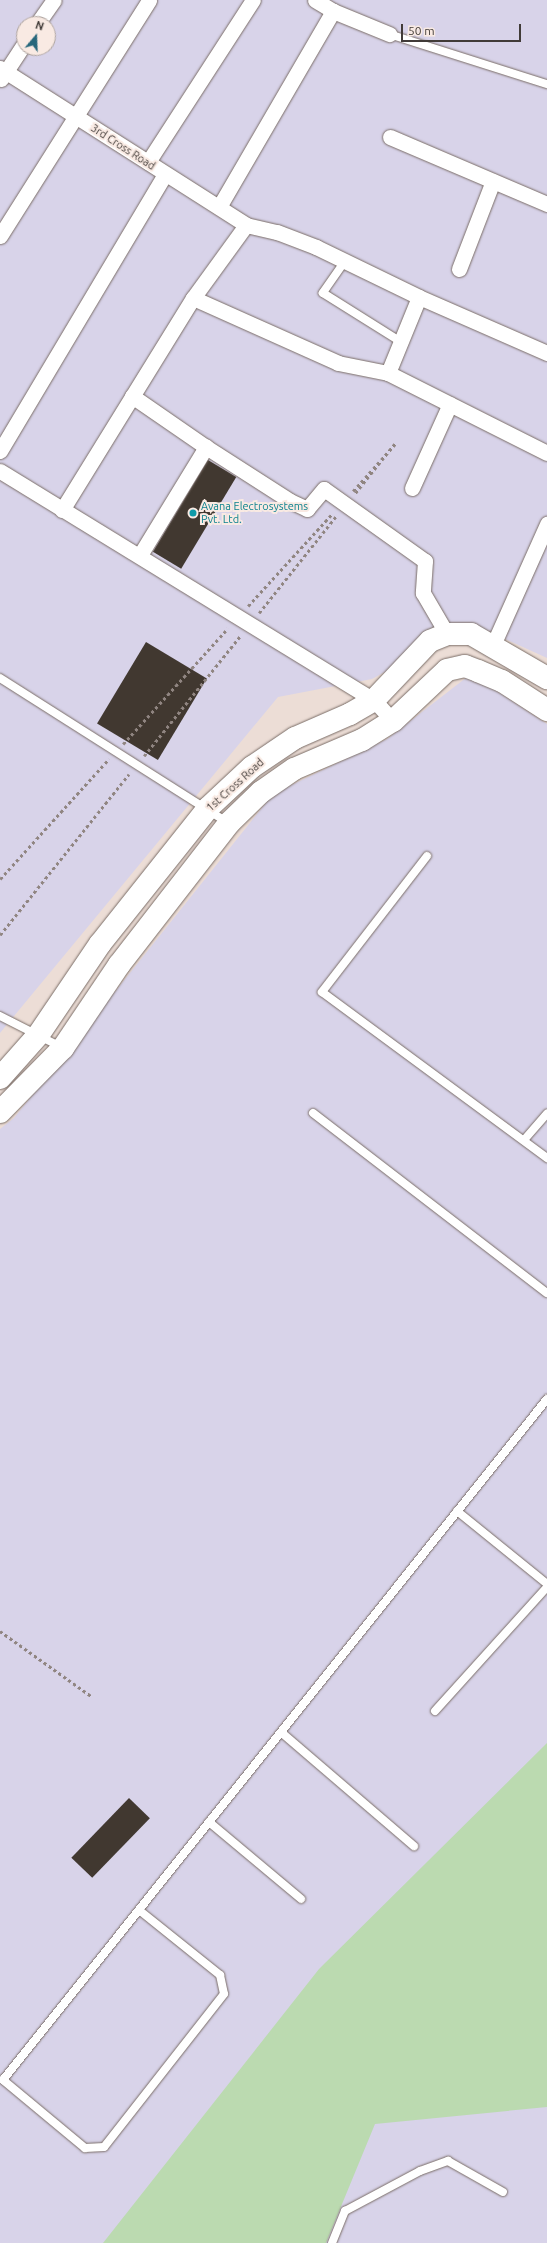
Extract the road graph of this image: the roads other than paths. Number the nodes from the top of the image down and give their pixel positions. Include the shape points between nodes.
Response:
1 (54, 0) edge
2 (149, 0) edge
3 (253, 0) edge
4 (315, 0) edge
5 (333, 11) junction
6 (43, 16) edge
7 (389, 34) joint
8 (16, 55) edge
9 (2, 73) edge
10 (547, 84) edge
11 (76, 117) junction
12 (390, 137) dead end
13 (148, 162) junction
14 (165, 174) junction
15 (493, 181) junction
16 (547, 204) edge
17 (218, 207) junction
18 (246, 225) junction
19 (0, 236) edge
20 (345, 261) junction
21 (459, 269) dead end
22 (419, 297) junction
23 (193, 298) junction
24 (401, 342) junction
25 (547, 353) edge
26 (388, 373) junction
27 (132, 396) junction
28 (450, 404) junction
29 (206, 447) junction
30 (0, 451) edge
31 (547, 453) edge
32 (0, 471) edge
33 (412, 488) dead end
34 (62, 510) junction
35 (547, 524) edge
36 (140, 555) junction
37 (447, 634) junction
38 (493, 645) junction
39 (0, 678) edge
40 (547, 678) edge
41 (374, 700) junction
42 (547, 710) edge
43 (392, 721) junction
44 (208, 808) junction
45 (228, 823) junction
46 (427, 856) dead end
47 (0, 1016) edge
48 (39, 1034) junction
49 (63, 1048) junction
50 (0, 1078) edge
51 (0, 1112) edge
52 (313, 1113) dead end
53 (547, 1114) edge
54 (524, 1140) junction
55 (547, 1158) edge
56 (547, 1293) edge
57 (547, 1399) edge
58 (457, 1511) junction
59 (547, 1584) edge
60 (547, 1587) edge
61 (435, 1711) dead end
62 (282, 1733) junction
63 (209, 1822) junction
64 (414, 1846) dead end
65 (302, 1899) dead end
66 (139, 1910) junction
67 (504, 2192) dead end
68 (332, 2243) edge

1 - 6 street
2 - 11 street
3 - 13 street
4 - 5 street
5 - 7 street
5 - 17 street
7 - 10 lane
8 - 9 street
9 - 11 street, 3rd Cross Road
11 - 13 street, 3rd Cross Road
11 - 19 street
12 - 15 street
13 - 14 street, 3rd Cross Road
14 - 17 street, 3rd Cross Road
14 - 30 street
15 - 16 street
15 - 21 street
17 - 18 street, 3rd Cross Road
18 - 20 street via 277,232
18 - 23 street
20 - 22 street
20 - 24 lane via 323,293
22 - 24 street
22 - 25 street
23 - 26 street via 338,363
23 - 27 street
24 - 26 street
26 - 28 street
27 - 29 street
27 - 34 street
28 - 31 street
28 - 33 street
29 - 36 street
29 - 37 street via 290,501 307,509 324,490 425,561 423,593
32 - 34 street
34 - 36 street
35 - 38 street
36 - 41 street
37 - 38 street, 1st Cross Road via 471,634
37 - 41 street, 1st Cross Road via 430,641
38 - 40 street, 1st Cross Road
39 - 44 lane
41 - 43 street
41 - 44 street, 1st Cross Road via 350,714 295,738 252,767
42 - 43 street via 502,681 465,666 447,670
43 - 45 street via 362,740 294,769 261,792
44 - 45 lane
44 - 48 street, 1st Cross Road via 100,944
45 - 49 street via 119,966
46 - 54 lane via 322,992
47 - 48 lane
48 - 49 lane
48 - 50 street, 1st Cross Road
49 - 51 street
52 - 56 lane
53 - 54 lane
54 - 55 lane
57 - 58 lane
58 - 59 lane
58 - 62 lane
60 - 61 lane
62 - 63 lane
62 - 64 lane
63 - 65 lane
63 - 66 lane
66 - 66 lane via 2,2080 85,2148 104,2147 224,1994 220,1974
67 - 68 lane via 448,2161 420,2171 345,2211

